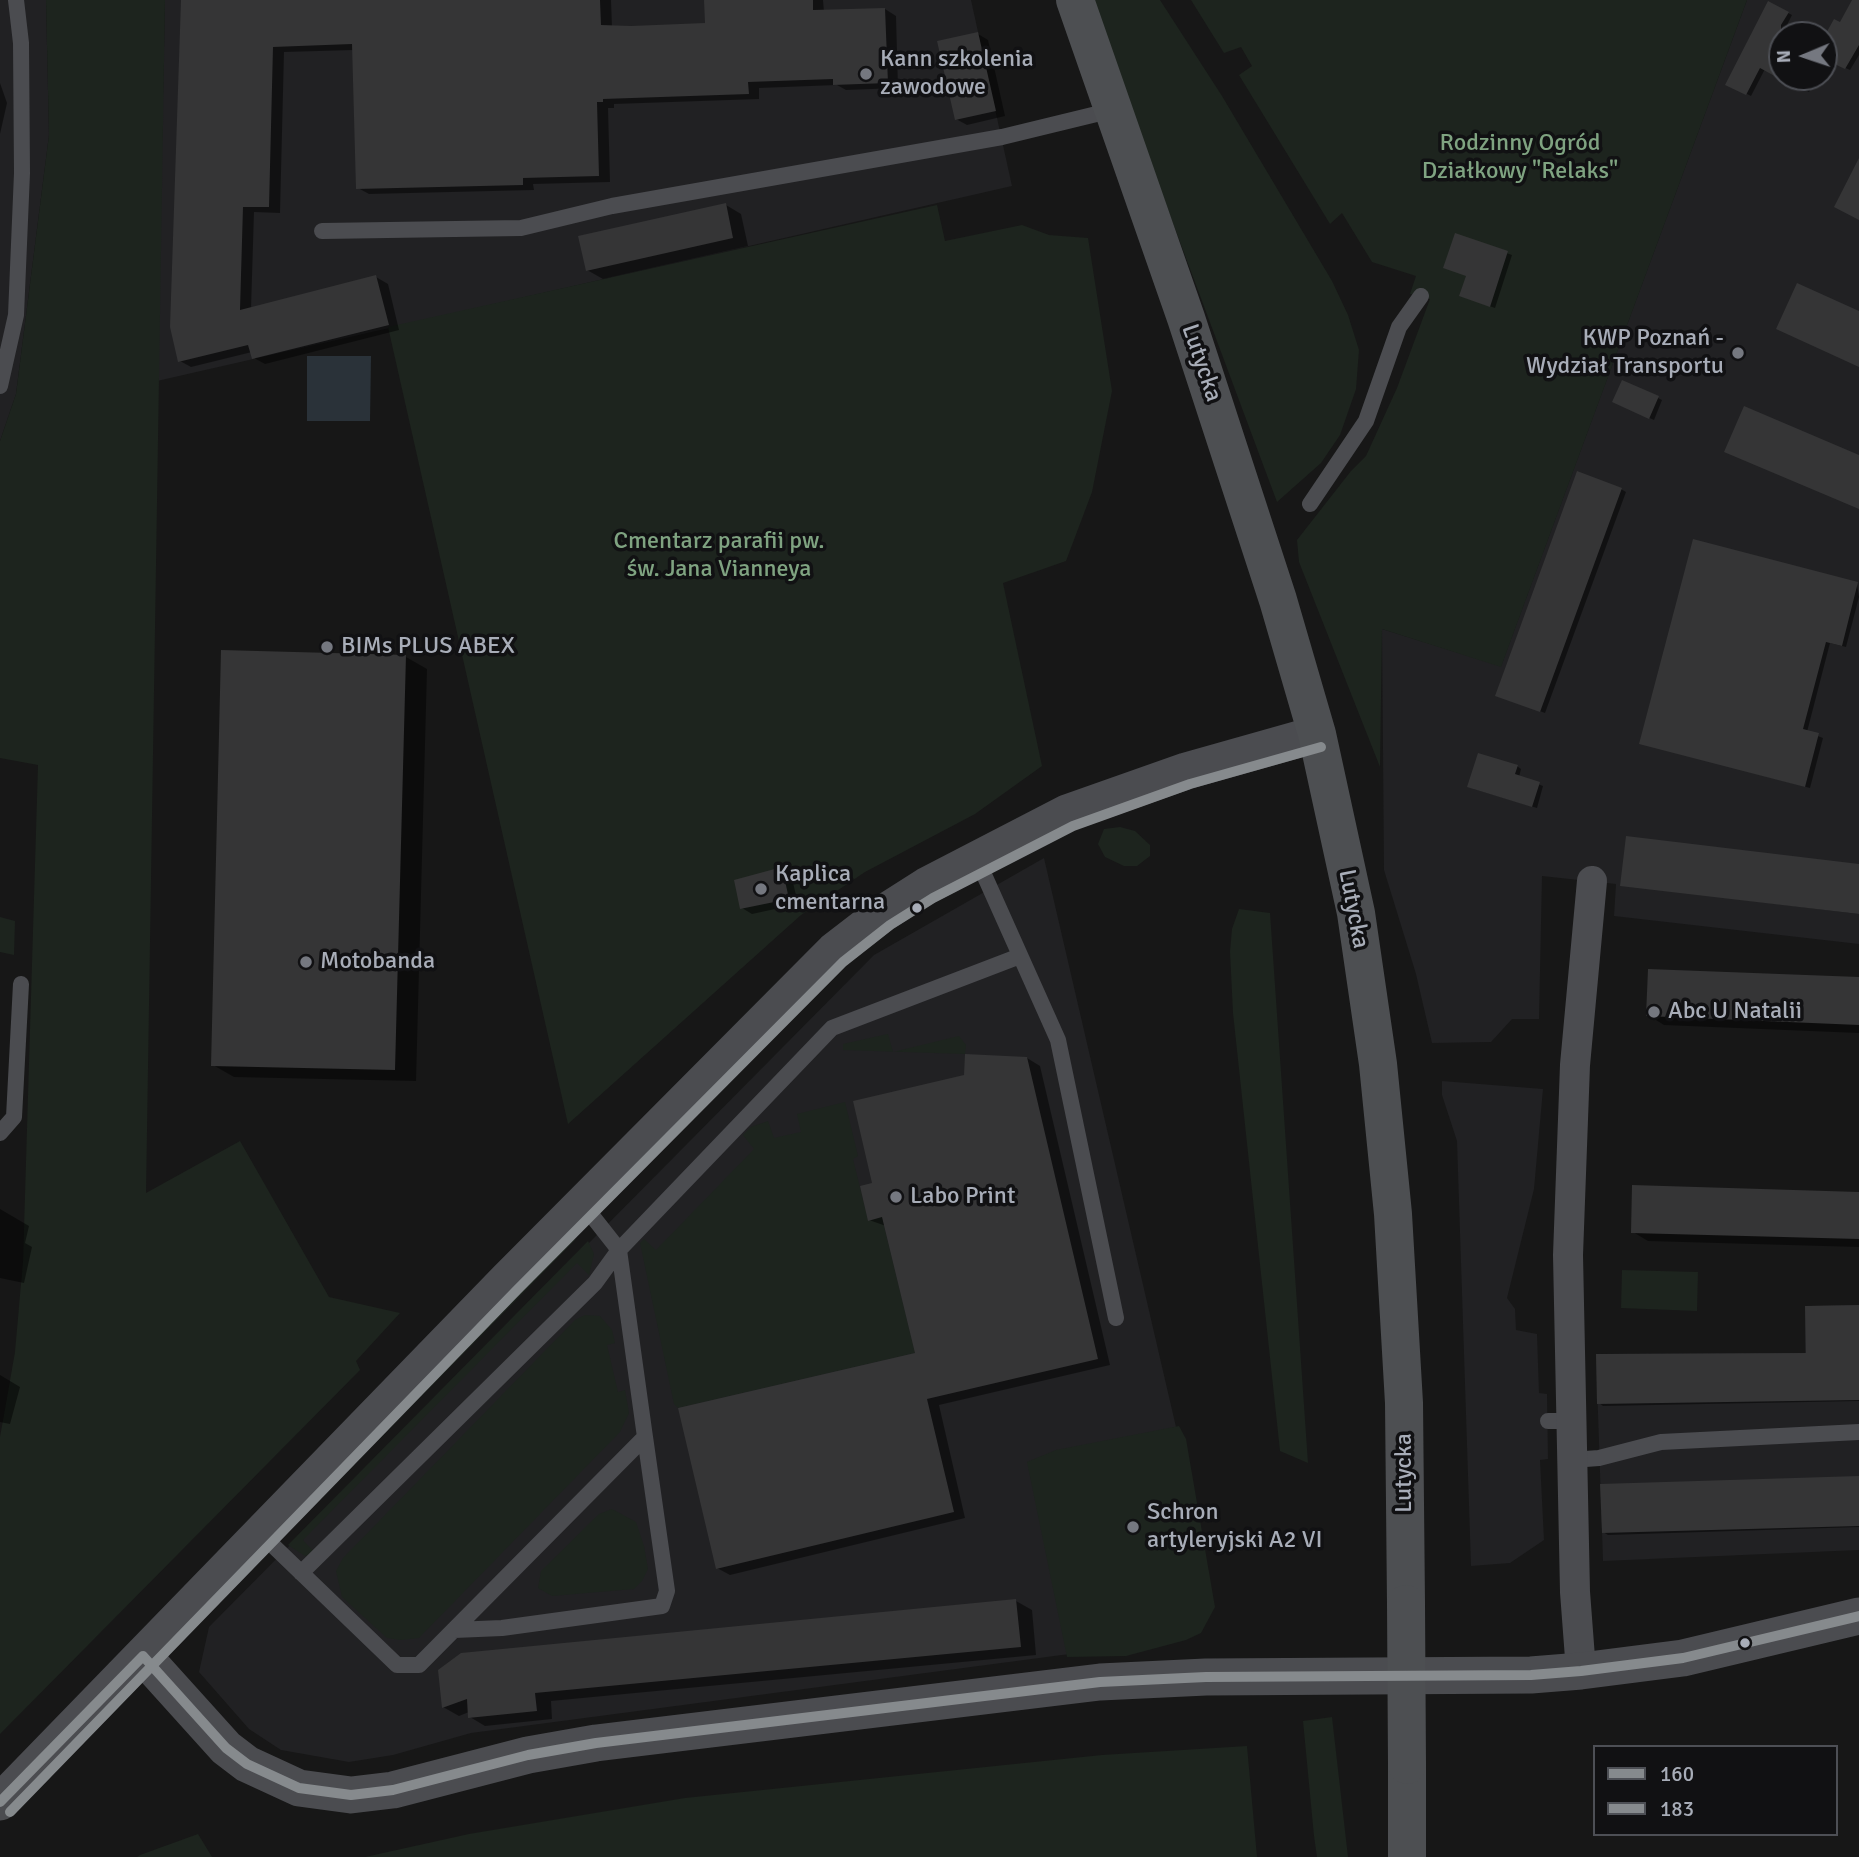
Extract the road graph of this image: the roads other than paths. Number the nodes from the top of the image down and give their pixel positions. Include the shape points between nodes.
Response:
1 (16, 0) edge
2 (1075, 0) edge
3 (1114, 110) junction
4 (322, 231) dead end
5 (1421, 296) dead end
6 (0, 386) edge
7 (1310, 504) dead end
8 (1317, 734) junction
9 (977, 859) junction
10 (1592, 881) dead end
11 (1020, 956) junction
12 (21, 984) dead end
13 (0, 1133) edge
14 (582, 1203) junction
15 (619, 1250) junction
16 (1116, 1318) dead end
17 (1859, 1432) edge
18 (645, 1437) junction
19 (1572, 1460) junction
20 (261, 1534) junction
21 (301, 1573) junction
22 (1859, 1616) edge
23 (454, 1630) junction
24 (142, 1656) junction
25 (1581, 1671) junction
26 (0, 1802) edge
27 (1407, 1857) edge

1 - 6 lane via 21,43 21,199 16,315
2 - 3 main road, Lutycka
3 - 4 lane via 1002,137 611,206 522,228
3 - 8 main road, Lutycka via 1236,467
5 - 7 lane via 1399,327 1366,421
8 - 9 street via 1126,790 1068,813
8 - 27 main road, Lutycka, bridge via 1356,913 1393,1214 1405,1403
9 - 11 lane
9 - 14 street via 904,899 834,951
10 - 19 street via 1573,1098 1559,1421
11 - 15 lane via 832,1028
11 - 16 lane via 1058,1040
12 - 13 lane via 14,1117
14 - 15 lane
14 - 20 street
15 - 18 lane
15 - 21 lane via 595,1283
17 - 19 lane via 1661,1443
18 - 23 lane
18 - 23 lane via 667,1591 662,1606 502,1628
19 - 25 street
20 - 21 lane
20 - 24 street
21 - 23 lane via 397,1665 419,1665
22 - 25 street via 1682,1658
24 - 25 street via 226,1748 247,1764 299,1788 351,1795 393,1790 596,1742 1100,1682
24 - 26 street

